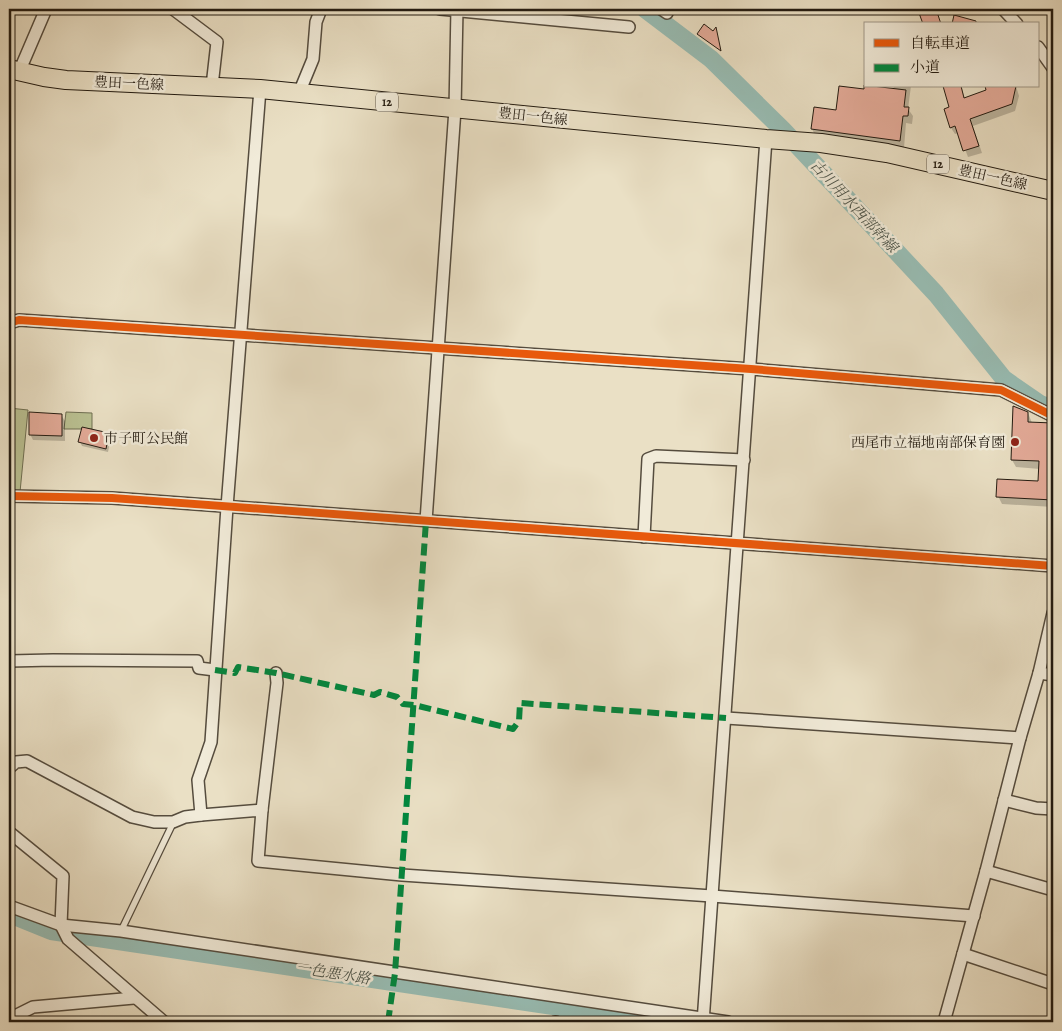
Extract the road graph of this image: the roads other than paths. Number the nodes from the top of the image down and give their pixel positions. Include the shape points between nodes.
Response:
1 (46, 9) edge
2 (173, 9) edge
3 (321, 9) edge
4 (440, 9) edge
5 (1003, 9) edge
6 (457, 10) edge
7 (1015, 22) edge
8 (629, 27) dead end
9 (1040, 49) edge
10 (1052, 61) edge
11 (14, 71) edge
12 (212, 86) junction
13 (260, 89) junction
14 (298, 93) junction
15 (455, 109) junction
16 (766, 139) junction
17 (1053, 191) edge
18 (9, 323) edge
19 (240, 334) junction
20 (438, 348) junction
21 (751, 369) junction
22 (1053, 416) edge
23 (744, 460) junction
24 (9, 496) edge
25 (226, 507) junction
26 (426, 521) junction
27 (644, 537) junction
28 (738, 544) junction
29 (1053, 566) edge
30 (1053, 613) edge
31 (9, 662) edge
32 (215, 670) junction
33 (276, 673) dead end
34 (1039, 674) junction
35 (1053, 675) edge
36 (726, 718) junction
37 (1020, 738) junction
38 (9, 768) edge
39 (1004, 800) junction
40 (1053, 809) edge
41 (262, 810) junction
42 (200, 815) junction
43 (173, 822) junction
44 (9, 832) edge
45 (986, 871) junction
46 (1053, 890) edge
47 (712, 896) junction
48 (9, 906) edge
49 (974, 916) junction
50 (61, 925) junction
51 (121, 931) junction
52 (963, 954) junction
53 (1053, 984) edge
54 (134, 998) junction
55 (9, 1019) edge
56 (704, 1020) edge
57 (164, 1022) edge
58 (728, 1022) edge
59 (944, 1022) edge

1 - 11 street
2 - 12 street via 217,42
3 - 14 street via 316,22 313,58
4 - 6 street
5 - 7 street
6 - 8 street
6 - 15 street
9 - 10 street
11 - 12 main road, 豊田一色線 / 12 via 66,80
12 - 13 main road, 豊田一色線 / 12
13 - 14 main road, 豊田一色線 / 12
13 - 19 street
14 - 15 main road, 豊田一色線 / 12
15 - 16 main road, 豊田一色線 / 12
15 - 20 street
16 - 17 main road, 豊田一色線 / 12 via 886,153
16 - 21 street
18 - 19 street via 19,320
19 - 20 street
19 - 25 street
20 - 21 street
20 - 26 street
21 - 22 street via 1002,390
21 - 23 street
23 - 27 street via 656,456 648,459
23 - 28 street
24 - 25 street via 112,498
25 - 26 street
25 - 32 street
26 - 27 street
27 - 28 street
28 - 29 street
28 - 36 street
30 - 34 street
31 - 32 street via 197,661 198,668
32 - 42 street via 211,742 198,780
33 - 41 street
34 - 35 street
34 - 37 street
36 - 37 street
36 - 47 street
37 - 39 street
38 - 43 street via 16,762 27,761 132,817
39 - 40 street
39 - 45 street
41 - 42 street
41 - 47 street via 258,861 402,875
42 - 43 street
43 - 51 lane
44 - 50 street via 63,876
45 - 46 street
45 - 49 street
47 - 49 street
47 - 56 street
48 - 50 street
49 - 52 street
50 - 51 street
50 - 54 street via 68,940
51 - 56 street
52 - 53 street
52 - 59 street
54 - 55 street via 33,1007
54 - 57 street
56 - 58 street

